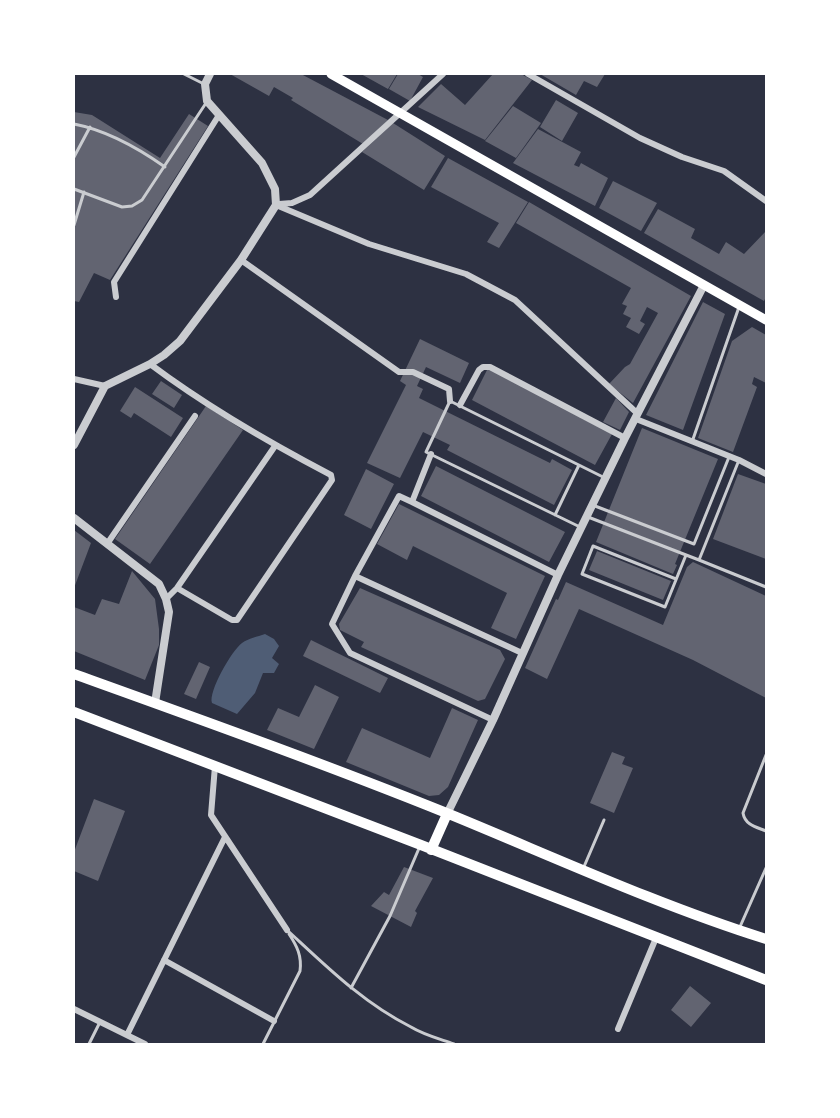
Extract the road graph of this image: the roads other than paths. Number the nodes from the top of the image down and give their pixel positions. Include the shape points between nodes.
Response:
1 (184, 74) edge
2 (210, 74) edge
3 (331, 74) edge
4 (443, 74) edge
5 (528, 74) edge
6 (205, 84) junction
7 (207, 101) junction
8 (400, 113) junction
9 (219, 115) junction
10 (74, 123) edge
11 (90, 127) junction
12 (74, 158) edge
13 (165, 166) junction
14 (74, 189) edge
15 (84, 192) junction
16 (766, 201) edge
17 (276, 205) junction
18 (74, 225) edge
19 (241, 260) junction
20 (704, 285) junction
21 (116, 297) dead end
22 (740, 305) junction
23 (766, 320) edge
24 (150, 364) junction
25 (74, 379) edge
26 (105, 386) junction
27 (450, 400) junction
28 (460, 405) junction
29 (195, 416) dead end
30 (637, 416) junction
31 (625, 438) junction
32 (692, 442) junction
33 (74, 446) edge
34 (275, 446) junction
35 (431, 454) junction
36 (729, 456) junction
37 (739, 460) junction
38 (579, 465) junction
39 (766, 474) edge
40 (606, 479) junction
41 (412, 502) junction
42 (593, 505) junction
43 (555, 515) junction
44 (587, 517) junction
45 (74, 518) edge
46 (582, 528) junction
47 (107, 544) junction
48 (686, 555) junction
49 (699, 560) junction
50 (558, 575) junction
51 (355, 576) junction
52 (676, 579) junction
53 (766, 587) edge
54 (177, 588) junction
55 (166, 599) junction
56 (522, 653) junction
57 (74, 674) edge
58 (155, 703) junction
59 (74, 712) edge
60 (493, 720) junction
61 (766, 755) edge
62 (215, 766) junction
63 (447, 814) junction
64 (604, 820) dead end
65 (766, 831) edge
66 (225, 837) junction
67 (426, 847) junction
68 (766, 868) edge
69 (583, 870) junction
70 (287, 930) junction
71 (738, 930) junction
72 (656, 938) junction
73 (766, 939) edge
74 (164, 960) junction
75 (766, 980) edge
76 (351, 988) junction
77 (74, 1009) edge
78 (274, 1021) junction
79 (100, 1022) junction
80 (618, 1029) dead end
81 (126, 1035) junction
82 (89, 1044) edge
83 (145, 1044) edge
84 (263, 1044) edge
85 (454, 1044) edge

1 - 6 lane
2 - 6 street
3 - 8 main road
4 - 8 street
5 - 16 street via 640,138 724,171
6 - 7 street
7 - 9 street
7 - 13 lane
8 - 17 street via 310,195
8 - 20 main road
9 - 17 street via 270,175
9 - 21 street via 114,282
10 - 11 lane
11 - 12 lane
11 - 13 lane
13 - 15 lane via 142,200 132,207
14 - 15 lane
15 - 18 lane
17 - 19 street
17 - 30 street via 369,244 466,274 515,300
19 - 24 street via 180,341
19 - 27 street via 399,372 413,372 449,389
20 - 22 main road
20 - 30 street
22 - 23 main road
22 - 32 lane
24 - 26 street
24 - 34 street
25 - 26 street
26 - 33 street
27 - 28 lane
27 - 35 lane via 426,452
28 - 31 street via 479,370 490,367
28 - 38 lane
29 - 47 street
30 - 31 street
30 - 32 street
31 - 40 street
32 - 36 street
34 - 54 street
34 - 54 street via 331,475 330,486 237,620
35 - 41 street
35 - 43 lane
36 - 37 street
36 - 42 lane via 694,544
37 - 39 street
37 - 49 lane
38 - 40 lane
38 - 43 lane
40 - 42 street
41 - 50 street
41 - 51 street via 399,496
42 - 44 street
43 - 46 lane
44 - 46 street
44 - 48 lane
45 - 47 street
46 - 50 street
47 - 55 street via 159,584
48 - 49 lane
48 - 52 lane
49 - 53 lane
50 - 56 street
51 - 56 street
51 - 60 street via 332,624 350,653
52 - 52 lane via 665,607 582,574 593,546
54 - 55 street
55 - 58 street via 169,612
56 - 60 street
57 - 58 main road
58 - 63 main road
59 - 62 main road
60 - 63 street
61 - 65 lane via 743,813 749,824
62 - 66 street via 211,815
62 - 67 main road
63 - 67 main road
63 - 69 main road
64 - 69 lane
66 - 70 street
66 - 74 street
67 - 72 main road
67 - 76 lane
68 - 71 lane
69 - 71 main road
70 - 76 lane
70 - 78 lane via 298,949 300,971
71 - 73 main road
72 - 75 main road
72 - 80 street
74 - 78 street
74 - 81 street
76 - 85 lane via 412,1028
77 - 79 street
78 - 84 lane
79 - 81 street
79 - 82 lane
81 - 83 street

